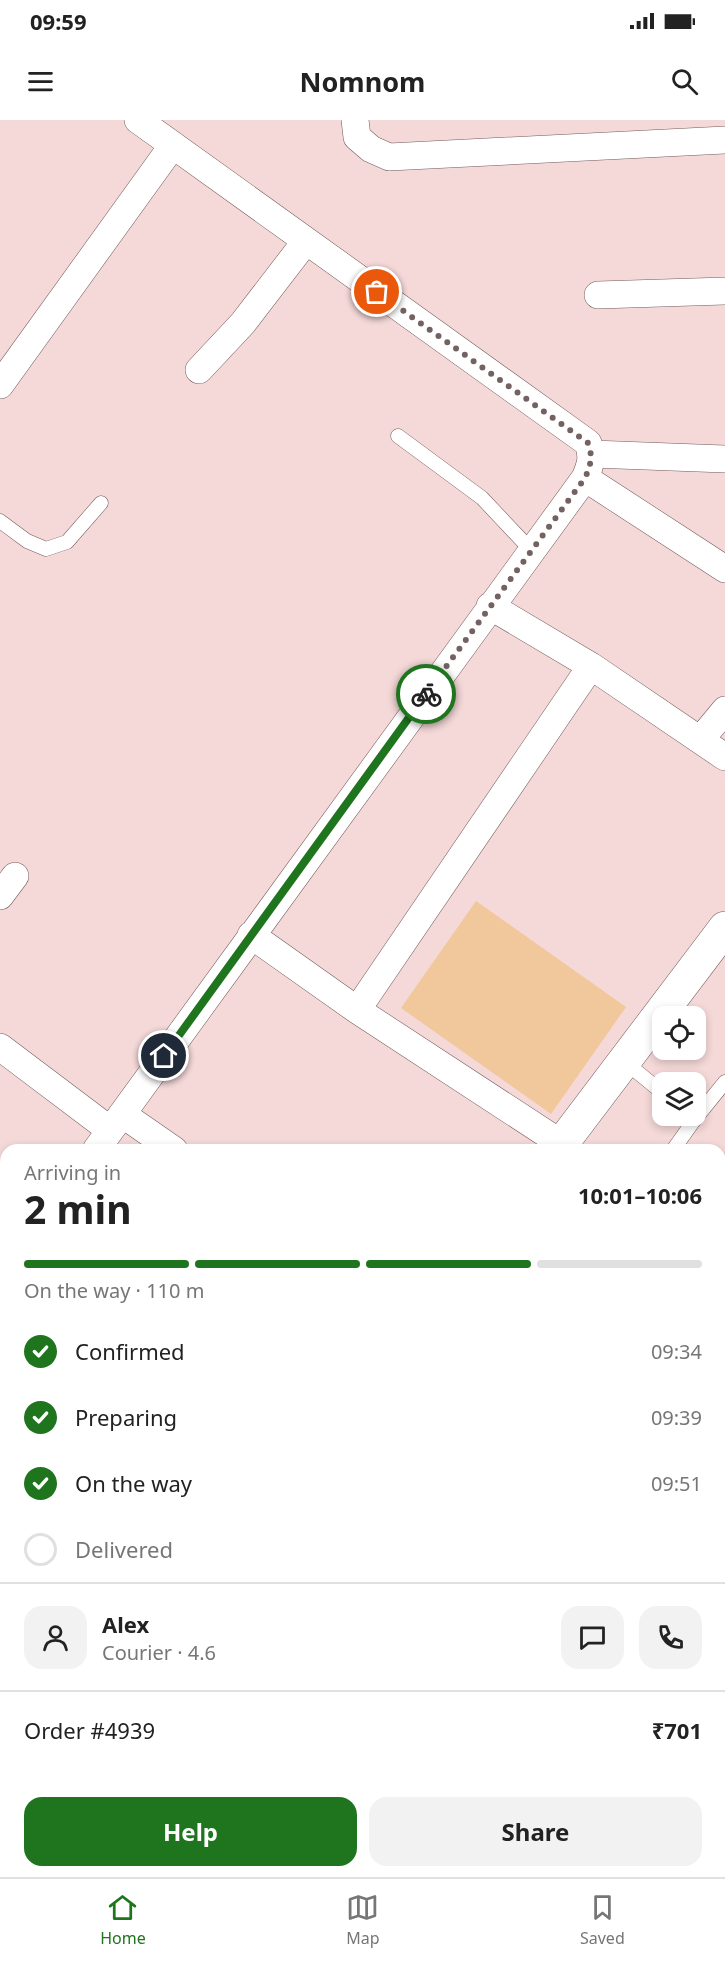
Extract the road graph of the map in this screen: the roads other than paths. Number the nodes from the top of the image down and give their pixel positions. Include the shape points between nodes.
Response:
1 (138, 120) edge
2 (355, 120) edge
3 (715, 134) edge
4 (173, 145) junction
5 (306, 241) junction
6 (725, 291) edge
7 (598, 295) dead end
8 (199, 370) dead end
9 (0, 385) edge
10 (398, 436) dead end
11 (725, 459) edge
12 (588, 466) junction
13 (101, 502) dead end
14 (0, 521) edge
15 (531, 550) junction
16 (725, 569) edge
17 (490, 606) junction
18 (591, 666) junction
19 (725, 710) edge
20 (701, 739) junction
21 (725, 757) edge
22 (725, 928) edge
23 (251, 935) junction
24 (357, 1010) junction
25 (0, 1047) edge
26 (625, 1062) junction
27 (725, 1082) edge
28 (652, 1084) edge
29 (706, 1103) edge
30 (688, 1126) edge
31 (109, 1132) edge
32 (152, 1144) edge
33 (555, 1144) edge
34 (561, 1144) edge
35 (677, 1144) edge

1 - 4 street
2 - 3 street via 357,137 370,149 389,157
4 - 5 street
4 - 9 street
5 - 8 street via 243,323
5 - 12 street via 588,443
6 - 7 street
10 - 15 lane via 482,498
11 - 12 street
12 - 15 street
12 - 16 street
13 - 14 lane via 67,542 46,549 27,541
15 - 17 street
17 - 18 street
17 - 23 street
18 - 20 street
18 - 24 street
19 - 20 street
20 - 21 street
22 - 26 street
23 - 24 street
23 - 31 street
24 - 33 street
25 - 31 street
26 - 28 lane
26 - 34 street
27 - 29 lane
30 - 35 lane
31 - 32 street

